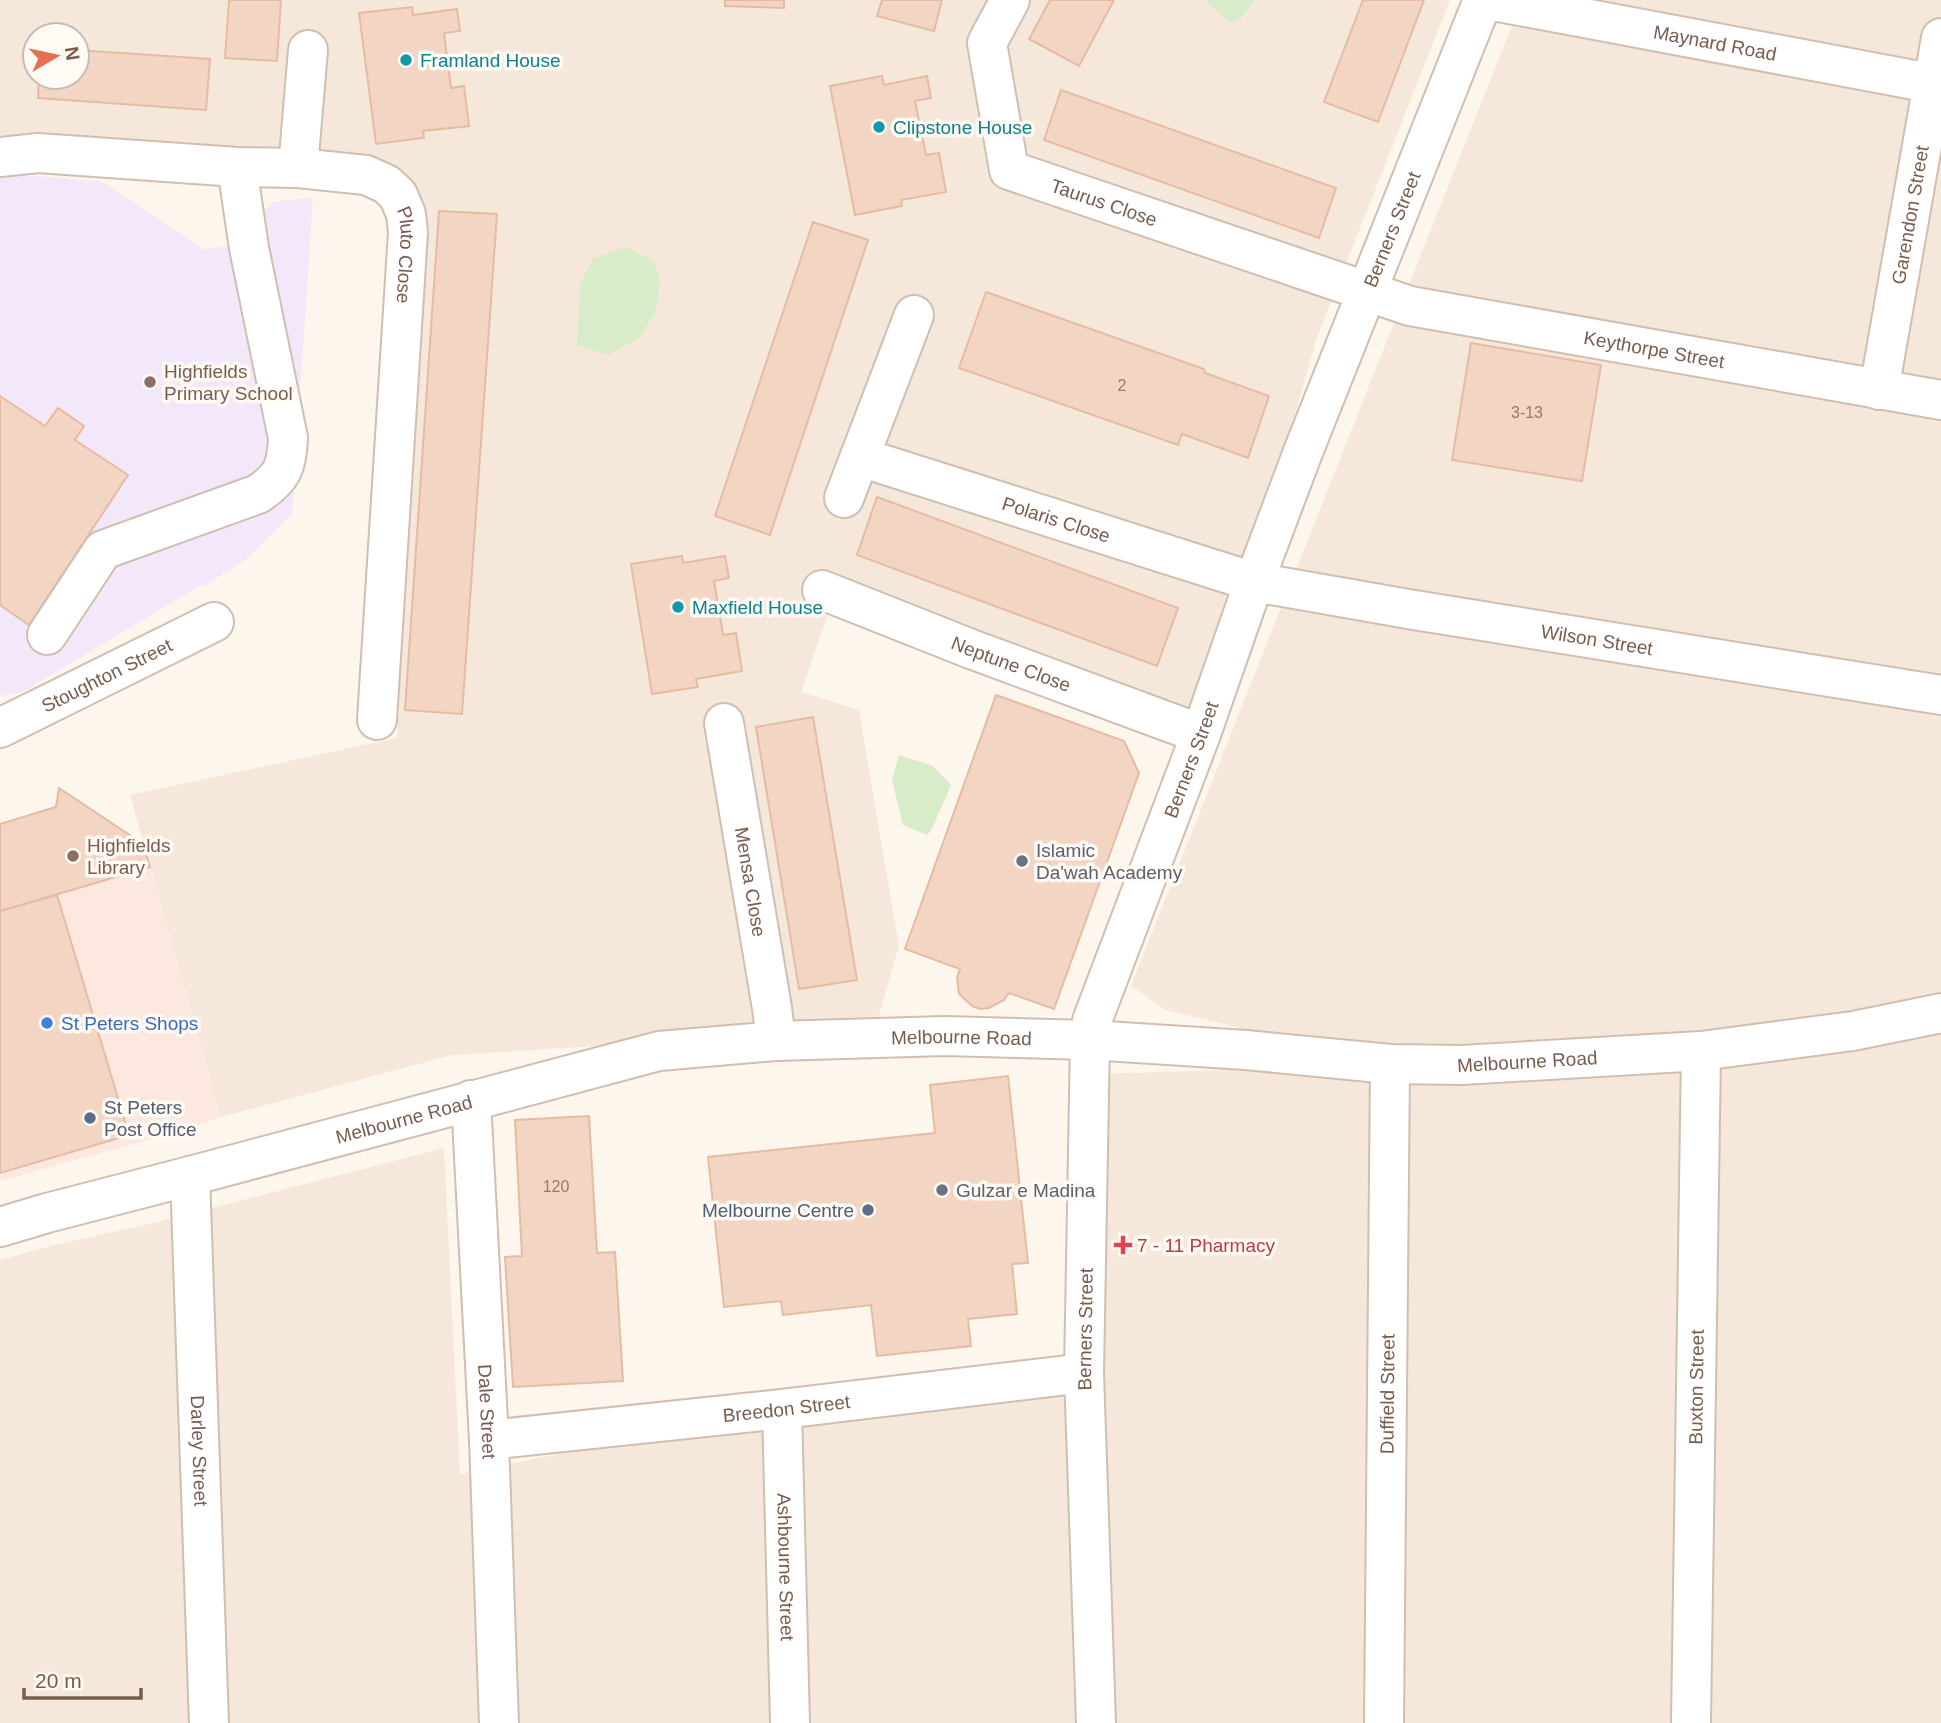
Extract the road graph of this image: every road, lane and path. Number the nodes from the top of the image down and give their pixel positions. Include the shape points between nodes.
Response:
1 (1010, 0) edge
2 (1486, 0) edge
3 (1941, 38) edge
4 (308, 50) dead end
5 (1937, 85) edge
6 (0, 157) edge
7 (237, 167) junction
8 (298, 169) junction
9 (1367, 291) junction
10 (914, 315) dead end
11 (1879, 390) junction
12 (1941, 400) edge
13 (860, 457) junction
14 (844, 498) dead end
15 (1254, 582) junction
16 (822, 590) dead end
17 (214, 622) dead end
18 (47, 635) dead end
19 (1941, 695) edge
20 (377, 720) dead end
21 (724, 723) dead end
22 (0, 728) edge
23 (1201, 734) junction
24 (1941, 1013) edge
25 (1090, 1040) junction
26 (776, 1041) junction
27 (1701, 1051) junction
28 (1390, 1064) junction
29 (471, 1100) junction
30 (190, 1177) junction
31 (0, 1227) edge
32 (1084, 1373) junction
33 (782, 1409) junction
34 (489, 1440) junction
35 (209, 1723) edge
36 (499, 1723) edge
37 (790, 1723) edge
38 (1096, 1723) edge
39 (1384, 1723) edge
40 (1691, 1723) edge

1 - 9 street, Taurus Close via 986,43 1009,170
2 - 5 street, Maynard Road
2 - 9 street, Berners Street
3 - 5 street, Garendon Street
4 - 8 street
5 - 11 street, Garendon Street
6 - 7 street, Pluto Close via 38,153
7 - 8 street, Pluto Close
7 - 18 street via 288,438 281,474 258,494 103,550
8 - 20 street, Pluto Close via 366,175 387,184 406,214
9 - 11 street, Keythorpe Street via 1410,306
9 - 15 street, Berners Street
10 - 13 street
11 - 12 street, Keythorpe Street
13 - 14 street
13 - 15 street, Polaris Close
15 - 19 street, Wilson Street
15 - 23 street, Berners Street
16 - 23 street, Neptune Close
17 - 22 street, Stoughton Street
21 - 26 street, Mensa Close
23 - 25 street, Berners Street via 1092,1021
24 - 27 street, Melbourne Road via 1853,1031
25 - 26 street, Melbourne Road via 945,1036
25 - 28 street, Melbourne Road
25 - 32 street, Berners Street
26 - 29 street, Melbourne Road via 659,1051
27 - 28 street, Melbourne Road via 1461,1065
27 - 40 street, Buxton Street
28 - 39 street, Duffield Street
29 - 30 street, Melbourne Road
29 - 34 street, Dale Street
30 - 31 street, Melbourne Road
30 - 35 street, Darley Street
32 - 33 street, Breedon Street
32 - 38 street, Berners Street
33 - 34 street, Breedon Street
33 - 37 street, Ashbourne Street
34 - 36 street, Dale Street

